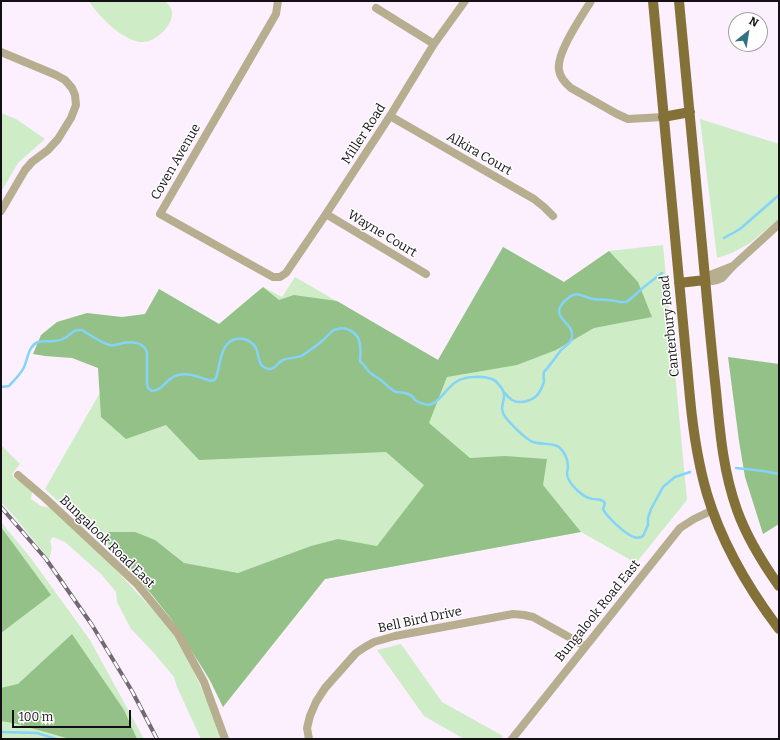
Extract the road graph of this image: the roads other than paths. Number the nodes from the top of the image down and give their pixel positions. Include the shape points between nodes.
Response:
1 (278, 1) edge
2 (465, 1) edge
3 (591, 1) edge
4 (652, 1) edge
5 (679, 1) edge
6 (376, 8) dead end
7 (434, 44) junction
8 (1, 52) edge
9 (690, 112) junction
10 (390, 116) junction
11 (663, 117) junction
12 (1, 211) edge
13 (326, 214) junction
14 (553, 216) dead end
15 (779, 224) edge
16 (426, 274) dead end
17 (280, 277) joint
18 (705, 280) junction
19 (679, 283) junction
20 (18, 475) dead end
21 (713, 510) junction
22 (779, 586) edge
23 (779, 629) edge
24 (585, 646) junction
25 (225, 739) edge
26 (309, 739) edge
27 (512, 739) edge

1 - 17 street, Coven Avenue via 276,14 160,214 273,277
2 - 7 street, Miller Road
3 - 11 street via 563,50 559,64 561,77 571,88 628,119
4 - 11 main road, Canterbury Road
5 - 9 main road
6 - 7 street
7 - 10 street, Miller Road
8 - 12 street via 65,80 72,88 76,105 58,139 25,170
9 - 11 main road
9 - 18 main road
10 - 13 street, Miller Road
10 - 14 street, Alkira Court via 534,199
11 - 19 main road, Canterbury Road
13 - 16 street, Wayne Court
13 - 17 street, Miller Road via 286,273
15 - 18 street via 722,278
18 - 19 main road
18 - 22 main road via 721,444 726,470 746,532
19 - 21 main road, Canterbury Road via 694,430 707,494
20 - 25 street, Bungalook Road East via 137,584 178,634 204,682
21 - 23 main road, Canterbury Road via 741,572
21 - 24 street, Bungalook Road East via 680,528
24 - 26 street, Bell Bird Drive via 533,617 513,614 374,642 356,653 325,688 310,716 307,728
24 - 27 street, Bungalook Road East

